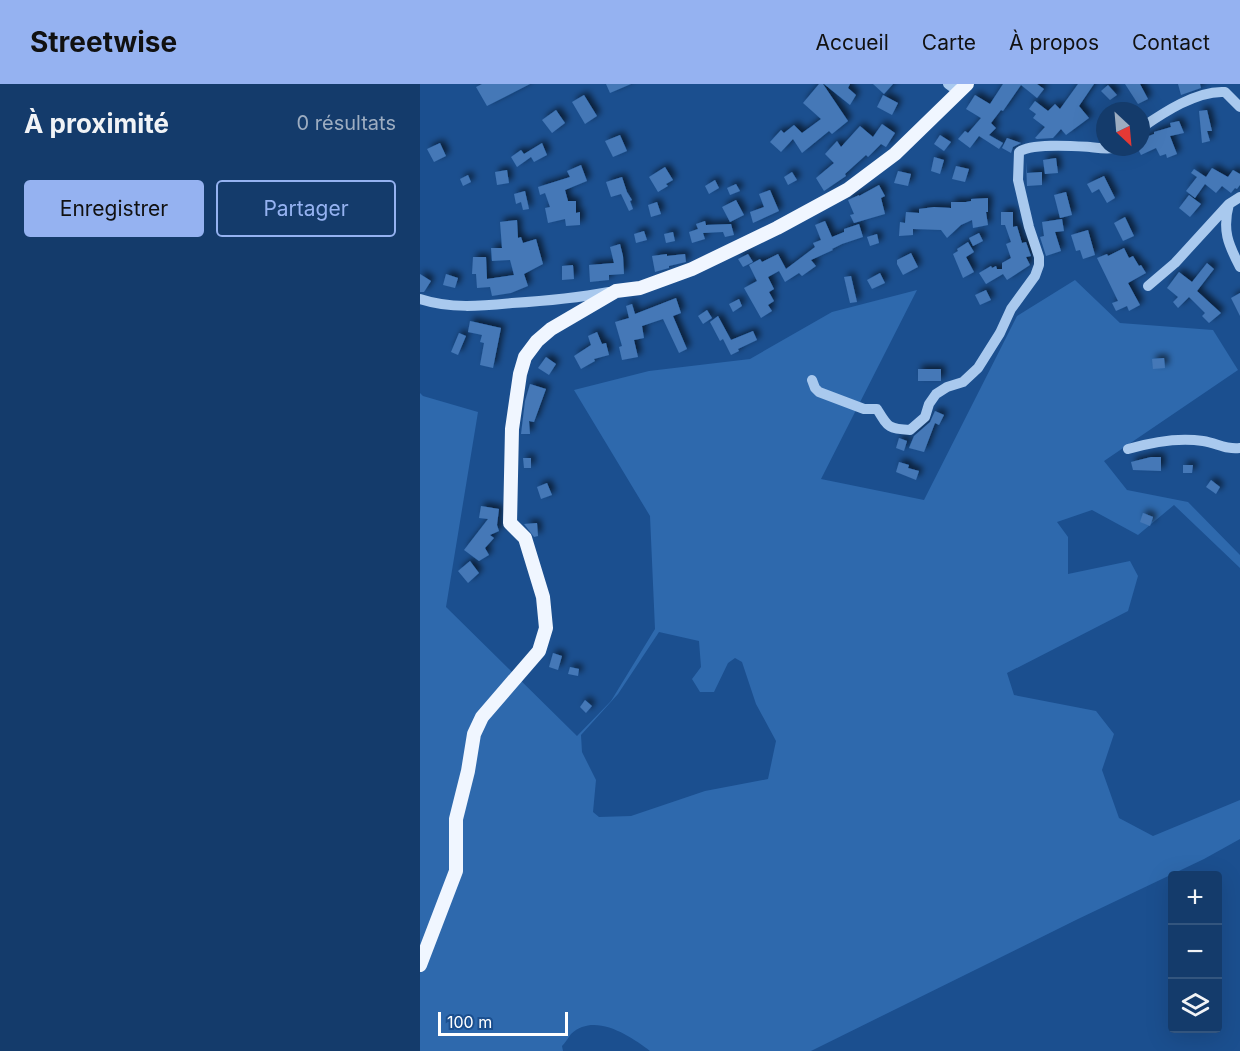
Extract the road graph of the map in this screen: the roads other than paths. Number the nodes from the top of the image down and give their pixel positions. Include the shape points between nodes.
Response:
1 (958, 87) edge
2 (1240, 108) edge
3 (1150, 122) edge
4 (1096, 148) edge
5 (1240, 197) edge
6 (1229, 204) junction
7 (1240, 267) edge
8 (1148, 286) dead end
9 (616, 291) junction
10 (420, 299) edge
11 (812, 380) dead end
12 (1240, 448) edge
13 (1128, 449) dead end
14 (420, 965) edge

1 - 9 main road via 895,154 847,190 692,269 640,288
2 - 3 street via 1225,92 1216,91 1173,107
4 - 11 street via 1029,148 1019,152 1018,180 1040,257 1039,266 978,368 963,382 936,394 925,417 910,430 888,427 877,409 864,409 819,392
5 - 6 street
6 - 7 street via 1226,234
6 - 8 street
9 - 10 street via 570,299 465,307
9 - 14 main road via 537,341 525,357 520,374 512,429 510,523 525,538 543,597 546,628 538,651 482,717 474,734 456,819 456,871
12 - 13 street via 1229,450 1191,439

